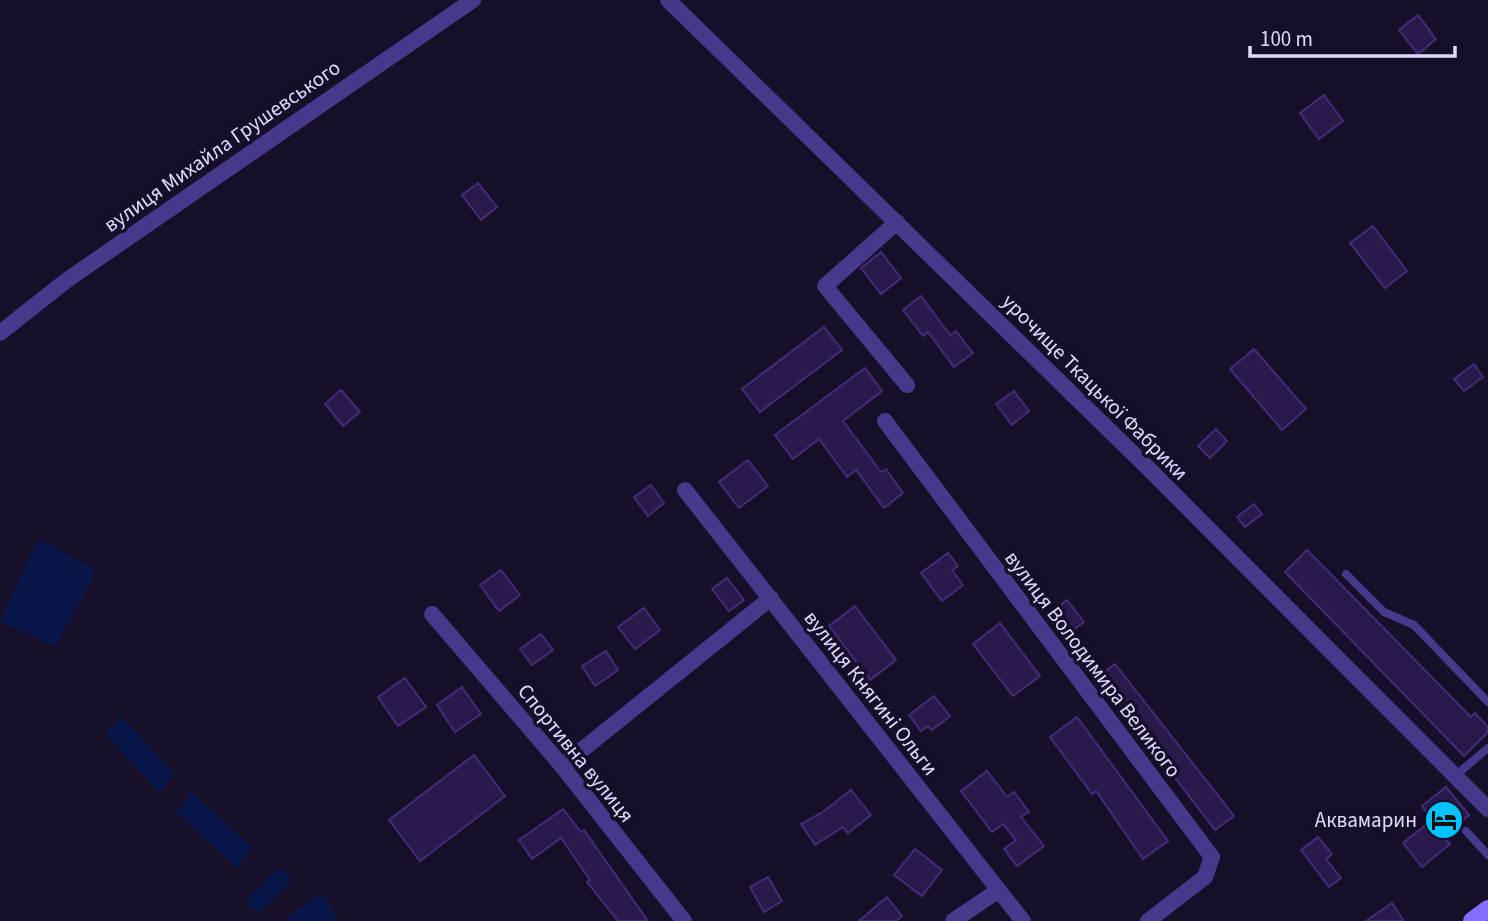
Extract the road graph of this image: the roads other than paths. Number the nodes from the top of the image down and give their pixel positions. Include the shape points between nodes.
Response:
1 (473, 0) edge
2 (668, 0) edge
3 (897, 222) junction
4 (0, 333) edge
5 (906, 385) dead end
6 (885, 421) dead end
7 (685, 490) dead end
8 (1346, 574) dead end
9 (771, 598) junction
10 (432, 614) dead end
11 (1488, 702) edge
12 (1488, 748) edge
13 (562, 766) junction
14 (1455, 776) junction
15 (1488, 808) edge
16 (1466, 831) dead end
17 (1488, 855) edge
18 (999, 890) junction
19 (1488, 909) edge
20 (684, 921) edge
21 (953, 921) edge
22 (1023, 921) edge
23 (1148, 921) edge
24 (1472, 921) edge

1 - 4 street, вулиця Михайла Грушевського via 67,280
2 - 3 street, урочище Ткацької Фабрики
3 - 5 street via 825,286
3 - 14 street, урочище Ткацької Фабрики
6 - 23 street, вулиця Володимира Великого via 1212,857 1205,877
7 - 9 street, вулиця Княгині Ольги
8 - 11 lane via 1384,612 1414,625
9 - 13 street
9 - 18 street, вулиця Княгині Ольги
10 - 13 street, Спортивна вулиця
12 - 14 lane
13 - 20 street, Спортивна вулиця
14 - 15 street, урочище Ткацької Фабрики
16 - 17 lane
18 - 21 street
18 - 22 street, вулиця Княгині Ольги
19 - 24 main road

